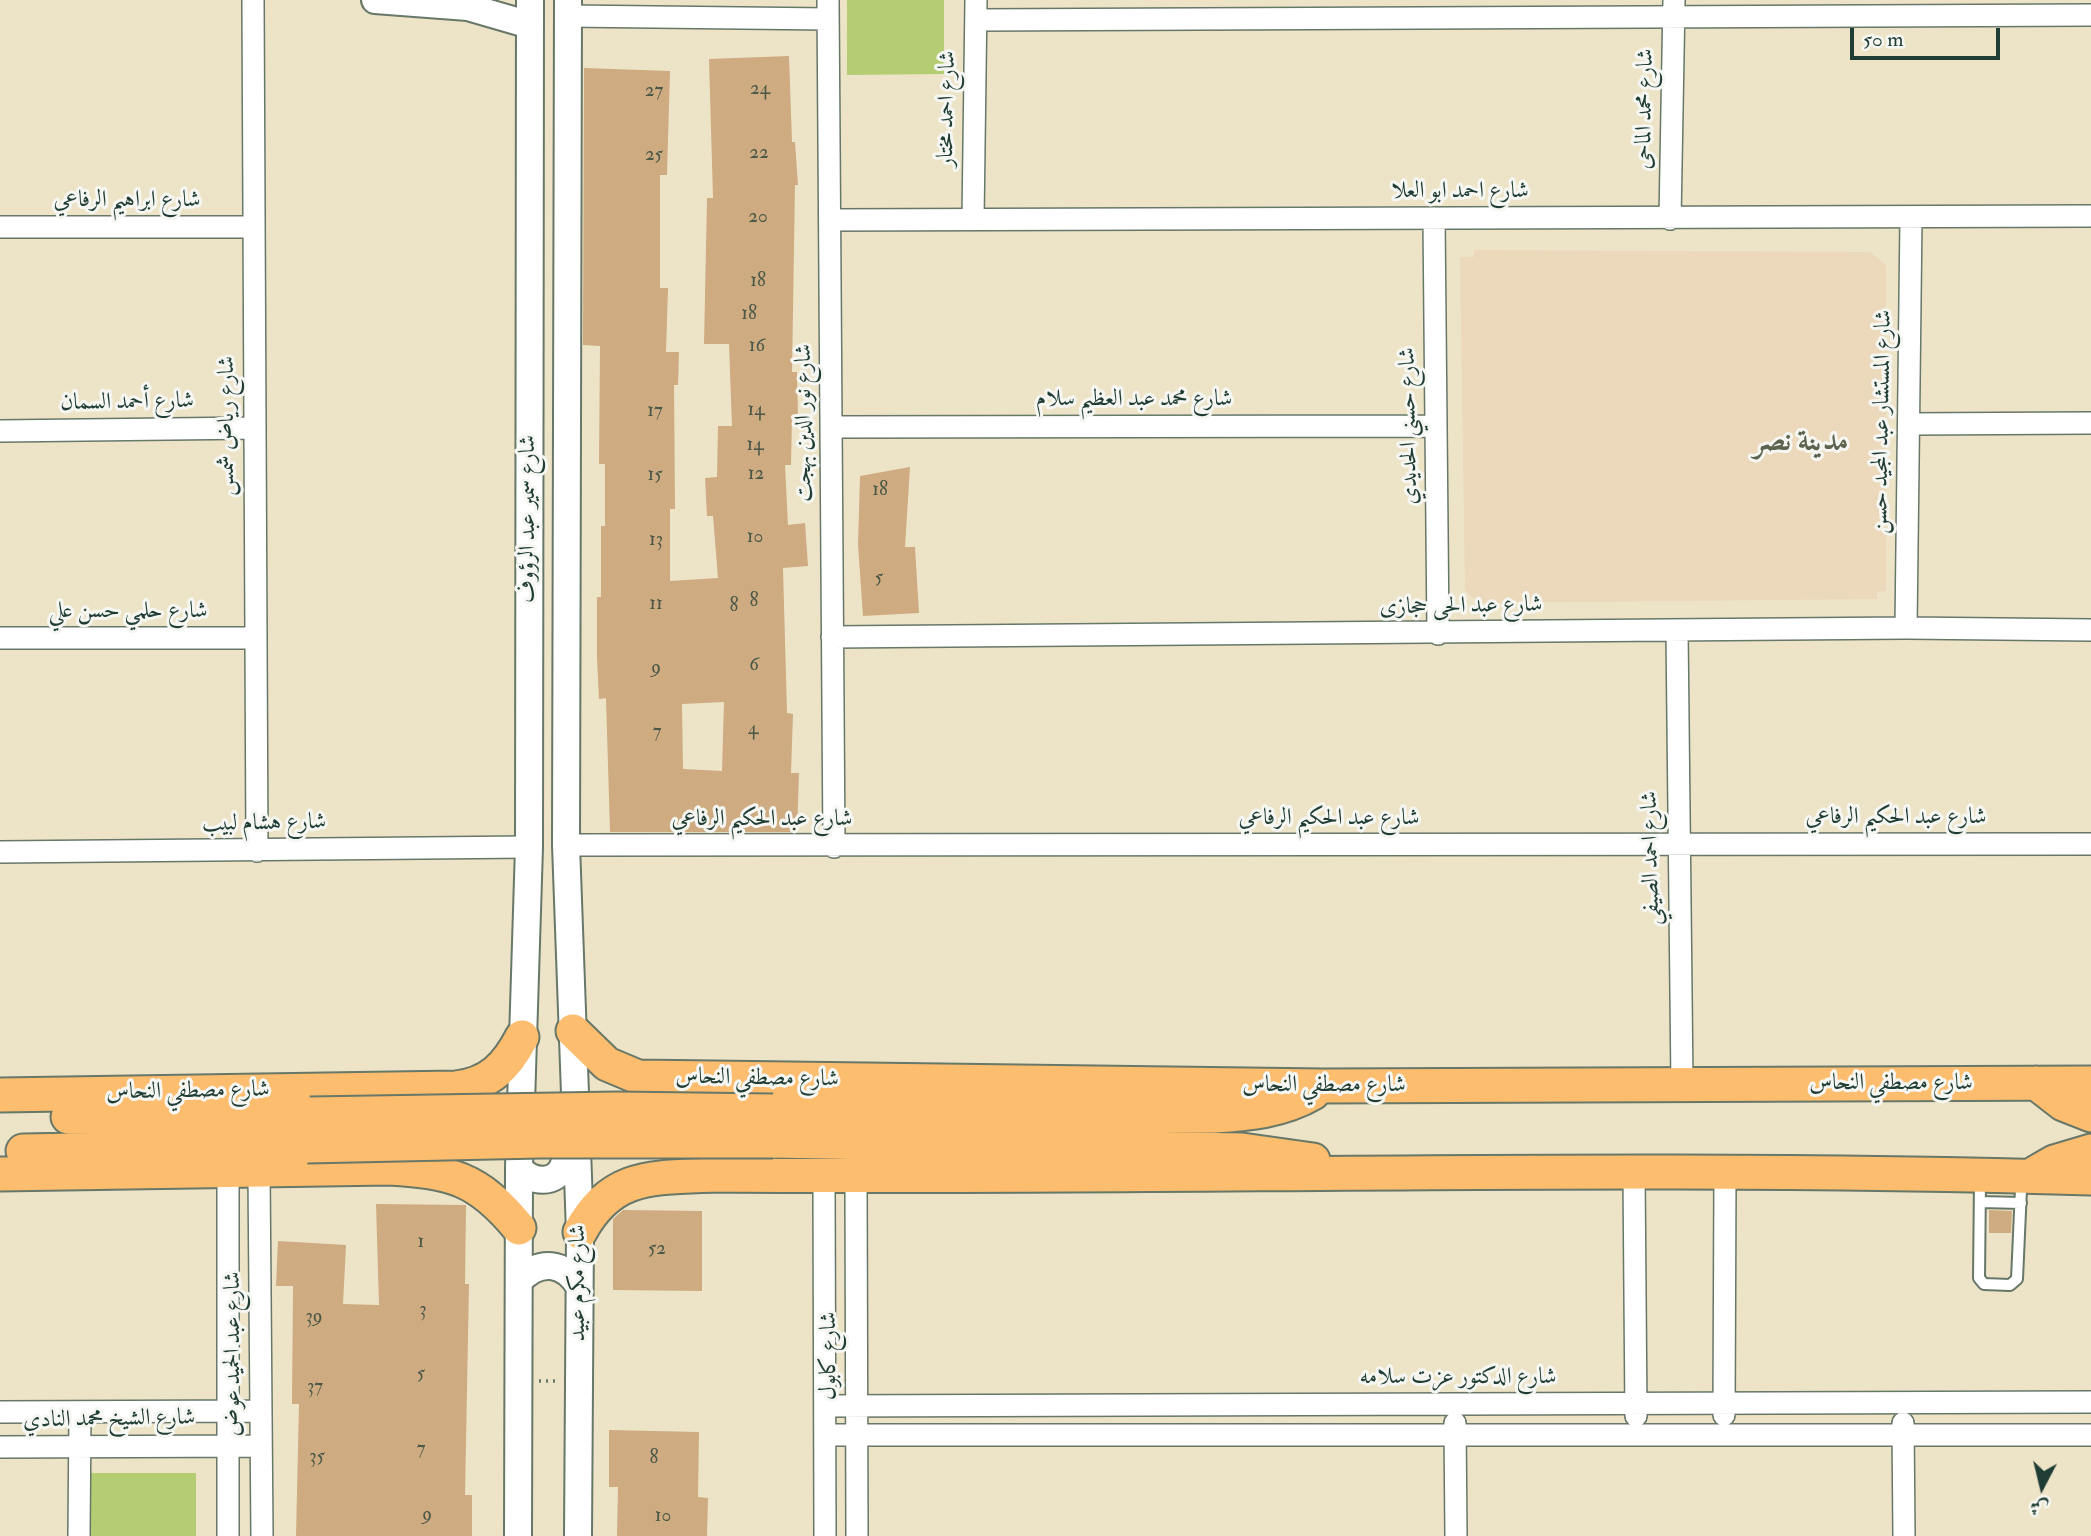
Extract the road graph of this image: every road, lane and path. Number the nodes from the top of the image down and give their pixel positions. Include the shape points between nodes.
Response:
1 (253, 0) edge
2 (375, 0) edge
3 (568, 8) edge
4 (1674, 9) edge
5 (828, 10) edge
6 (976, 10) edge
7 (530, 13) edge
8 (2091, 16) edge
9 (2091, 216) edge
10 (1434, 218) junction
11 (1911, 218) junction
12 (973, 219) junction
13 (1670, 219) junction
14 (830, 220) junction
15 (253, 227) junction
16 (0, 228) edge
17 (1909, 424) junction
18 (2091, 424) edge
19 (1436, 426) junction
20 (831, 427) junction
21 (255, 428) junction
22 (0, 431) edge
23 (1906, 628) junction
24 (1678, 630) junction
25 (2091, 630) edge
26 (1438, 634) junction
27 (832, 636) junction
28 (0, 638) edge
29 (256, 638) junction
30 (1678, 844) junction
31 (2091, 844) edge
32 (566, 845) junction
33 (529, 847) junction
34 (834, 847) junction
35 (257, 851) junction
36 (0, 852) edge
37 (573, 1031) junction
38 (522, 1037) junction
39 (713, 1079) junction
40 (2036, 1083) junction
41 (2091, 1083) edge
42 (1682, 1085) junction
43 (1324, 1086) junction
44 (395, 1089) junction
45 (0, 1095) edge
46 (2091, 1115) edge
47 (0, 1118) edge
48 (578, 1120) junction
49 (0, 1151) edge
50 (2091, 1151) edge
51 (519, 1167) junction
52 (389, 1168) junction
53 (244, 1172) junction
54 (1634, 1173) junction
55 (1725, 1173) junction
56 (0, 1174) edge
57 (716, 1175) junction
58 (1341, 1175) junction
59 (840, 1176) junction
60 (2091, 1178) edge
61 (1977, 1188) junction
62 (2025, 1189) junction
63 (519, 1228) junction
64 (580, 1233) junction
65 (520, 1280) junction
66 (579, 1286) junction
67 (519, 1380) junction
68 (579, 1382) junction
69 (2091, 1402) edge
70 (1636, 1403) junction
71 (1724, 1403) junction
72 (1903, 1403) junction
73 (1454, 1404) junction
74 (825, 1406) junction
75 (857, 1406) junction
76 (260, 1410) junction
77 (0, 1412) edge
78 (80, 1412) junction
79 (228, 1412) junction
80 (825, 1435) junction
81 (856, 1435) junction
82 (1454, 1435) junction
83 (1637, 1435) junction
84 (1723, 1435) junction
85 (1903, 1435) junction
86 (2091, 1435) edge
87 (228, 1445) junction
88 (80, 1446) junction
89 (261, 1446) junction
90 (0, 1447) edge
91 (79, 1536) edge
92 (228, 1536) edge
93 (262, 1536) edge
94 (518, 1536) edge
95 (578, 1536) edge
96 (825, 1536) edge
97 (857, 1536) edge
98 (1456, 1536) edge
99 (1904, 1536) edge

1 - 15 street, شارع رياض شمس
2 - 7 street
3 - 5 street
3 - 32 street, شارع سمير عبد الرؤوف
4 - 6 street
4 - 8 street
4 - 13 street, شارع محمد الماحى
5 - 14 street, شارع نور الدين بهجت
6 - 12 street, شارع احمد مختار
7 - 33 street, شارع سمير عبد الرؤوف
9 - 11 street, شارع احمد ابو العلا
10 - 12 street, شارع احمد ابو العلا
10 - 13 street, شارع احمد ابو العلا
10 - 19 street, شارع حسني الحديدي
11 - 13 street, شارع احمد ابو العلا
11 - 17 street, شارع المستشار عبد المجيد حسن
12 - 14 street, شارع احمد ابو العلا
14 - 20 street, شارع نور الدين بهجت
15 - 16 street, شارع ابراهيم الرفاعي
15 - 21 street, شارع رياض شمس
17 - 18 street
17 - 23 street, شارع المستشار عبد المجيد حسن
19 - 20 street, شارع محمد عبد العظيم سلام
19 - 26 street, شارع حسني الحديدي
20 - 27 street, شارع نور الدين بهجت
21 - 22 street, شارع أحمد السمان
21 - 29 street, شارع رياض شمس
23 - 24 street, شارع عبد الحى حجازى
23 - 25 street, شارع عبد الحى حجازى
24 - 26 street, شارع عبد الحى حجازى
24 - 30 street, شارع احمد الصيفي
26 - 27 street, شارع عبد الحى حجازى
27 - 34 street, شارع نور الدين بهجت
28 - 29 street, شارع حلمي حسن علي
29 - 35 street, شارع رياض شمس
30 - 31 street, شارع عبد الحكيم الرفاعي
30 - 34 street, شارع عبد الحكيم الرفاعي
30 - 42 street, شارع احمد الصيفي
32 - 34 street, شارع عبد الحكيم الرفاعي
32 - 37 street, شارع سمير عبد الرؤوف
33 - 35 street, شارع هشام لبيب
33 - 38 street, شارع سمير عبد الرؤوف
35 - 36 street, شارع هشام لبيب
37 - 39 main road, شارع مصطفي النحاس via 622,1072 638,1077
37 - 48 street, شارع مكرم عبيد
38 - 44 main road, شارع مصطفي النحاس via 505,1066 482,1082 456,1088
38 - 51 street
39 - 43 main road, شارع مصطفي النحاس
39 - 57 main road via 694,1105 687,1132 695,1157
40 - 41 main road, شارع مصطفي النحاس
40 - 42 main road, شارع مصطفي النحاس
40 - 46 main road via 2063,1104
42 - 43 main road, شارع مصطفي النحاس
43 - 47 main road, bridge via 1295,1103 1214,1116 617,1109
44 - 45 main road, شارع مصطفي النحاس
44 - 52 main road via 407,1105 412,1125 403,1154
48 - 51 street via 567,1129 564,1163 555,1176 531,1179
48 - 64 street, شارع مكرم عبيد
49 - 58 main road, bridge via 787,1141 1242,1150 1313,1161
50 - 62 main road via 2054,1162
51 - 63 street
52 - 53 main road
52 - 63 main road via 459,1177 489,1195
53 - 56 main road
53 - 76 street, شارع عبد الحميد عوض
53 - 79 street, شارع عبد الحميد عوض
54 - 55 main road
54 - 58 main road
54 - 70 street
55 - 61 main road
55 - 71 street
57 - 59 main road
57 - 64 main road via 644,1178 630,1183 600,1203
58 - 59 main road
59 - 74 street, شارع كابول
59 - 75 street, شارع كابول
60 - 62 main road
61 - 62 main road
61 - 62 lane via 1985,1229 1980,1281 2010,1285 2017,1279 2015,1229
63 - 65 street
64 - 66 street, شارع مكرم عبيد
65 - 66 street via 530,1269 559,1266
65 - 67 street
66 - 68 street, شارع مكرم عبيد
67 - 68 path
67 - 94 street
68 - 95 street, شارع مكرم عبيد
69 - 72 street, شارع الدكتور عزت سلامه
70 - 71 street, شارع الدكتور عزت سلامه
70 - 73 street, شارع الدكتور عزت سلامه
70 - 83 street
71 - 72 street, شارع الدكتور عزت سلامه
71 - 84 street
72 - 85 street
73 - 75 street, شارع الدكتور عزت سلامه
73 - 82 street
74 - 75 street, شارع الدكتور عزت سلامه
74 - 80 street, شارع كابول
75 - 81 street, شارع كابول
76 - 79 street, شارع الشيخ محمد النادي
76 - 89 street, شارع عبد الحميد عوض
77 - 78 street, شارع الشيخ محمد النادي
78 - 79 street, شارع الشيخ محمد النادي
78 - 88 street
79 - 87 street, شارع عبد الحميد عوض
80 - 81 street
80 - 96 street, شارع كابول
81 - 82 street
81 - 97 street, شارع كابول
82 - 83 street
82 - 98 street
83 - 84 street
84 - 85 street
85 - 86 street
85 - 99 street
87 - 88 street, شارع الشيخ محمد النادي
87 - 89 street, شارع الشيخ محمد النادي
87 - 92 street, شارع عبد الحميد عوض
88 - 90 street, شارع الشيخ محمد النادي
88 - 91 street
89 - 93 street, شارع عبد الحميد عوض

